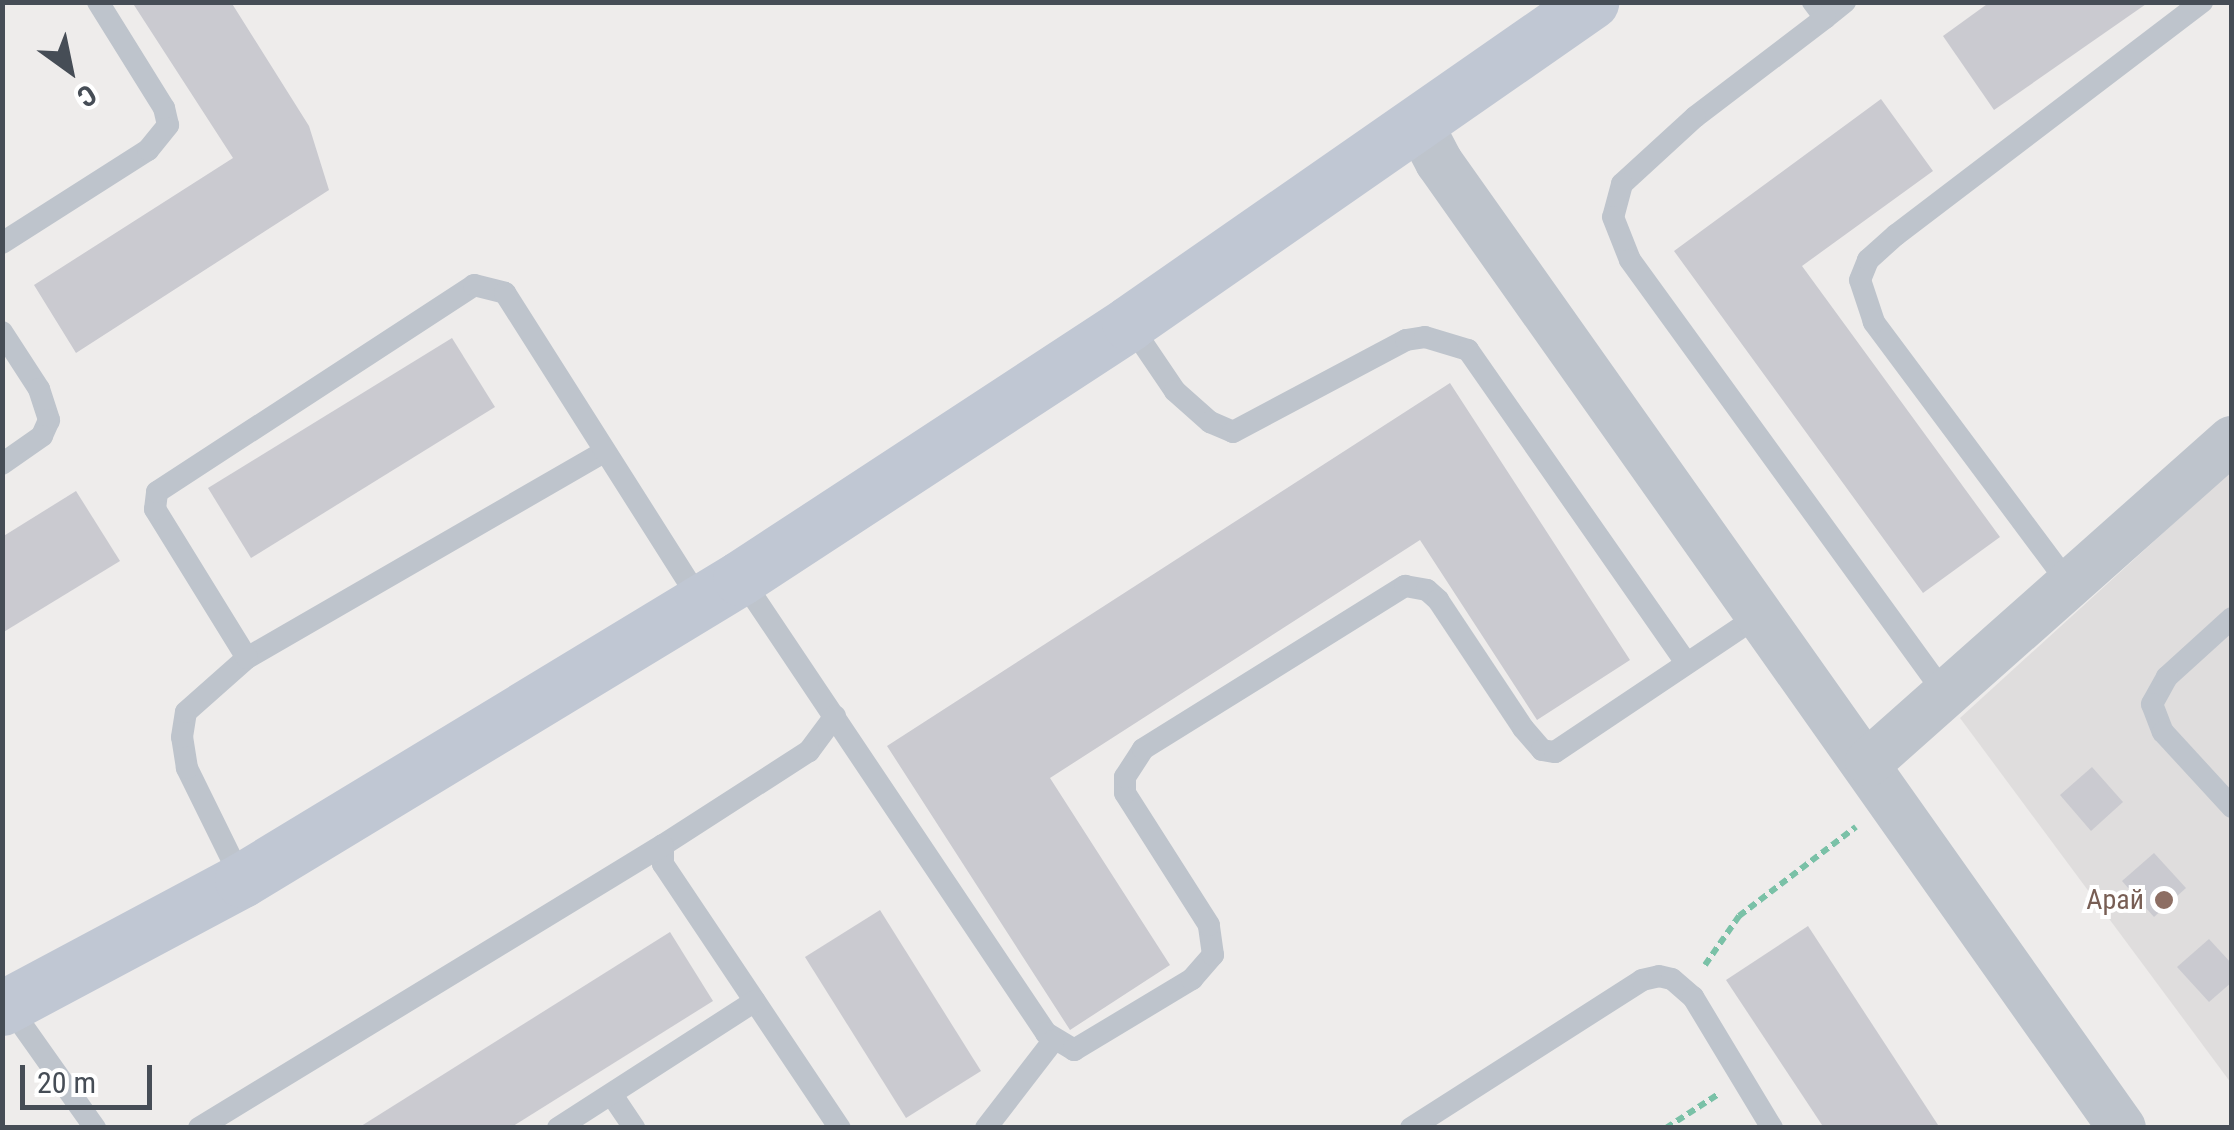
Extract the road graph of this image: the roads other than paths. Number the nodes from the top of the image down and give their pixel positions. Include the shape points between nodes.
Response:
1 (98, 2) edge
2 (1845, 2) edge
3 (2202, 2) edge
4 (1578, 6) edge
5 (1819, 10) edge
6 (1418, 122) junction
7 (2, 243) edge
8 (1129, 324) junction
9 (2, 332) edge
10 (2232, 440) edge
11 (604, 452) junction
12 (2, 464) edge
13 (2068, 584) junction
14 (721, 590) junction
15 (1762, 613) junction
16 (2232, 618) edge
17 (248, 658) junction
18 (1686, 661) junction
19 (1945, 694) junction
20 (835, 716) junction
21 (1877, 773) junction
22 (2232, 807) edge
23 (663, 845) junction
24 (242, 880) junction
25 (755, 1001) junction
26 (6, 1007) edge
27 (1053, 1041) junction
28 (612, 1095) junction
29 (95, 1128) edge
30 (199, 1128) edge
31 (558, 1128) edge
32 (634, 1128) edge
33 (840, 1128) edge
34 (986, 1128) edge
35 (1411, 1128) edge
36 (1772, 1128) edge
37 (2122, 1128) edge

1 - 7 lane via 168,125 148,150
2 - 5 lane
3 - 13 lane via 1896,235 1868,260 1860,280 1874,322
4 - 6 street
5 - 19 lane via 1622,184 1614,217 1630,260
6 - 8 street
6 - 15 street via 1439,162
8 - 14 street
8 - 18 lane via 1175,391 1210,422 1233,432 1406,340 1425,337 1468,350
9 - 12 lane via 39,388 50,420 42,436
10 - 13 street
11 - 14 lane
11 - 17 lane
11 - 17 lane via 504,292 474,285 157,492 155,509
13 - 19 street
14 - 20 lane
14 - 24 street
15 - 18 lane
15 - 21 street
16 - 22 lane via 2167,678 2152,704 2162,732
17 - 24 lane via 186,712 182,737 193,782
18 - 27 lane via 1620,712 1555,752 1542,750 1438,600 1417,586 1390,593 1132,762 1125,793 1209,925 1212,955 1207,969 1086,1046 1074,1050
19 - 21 street
20 - 23 lane via 809,751
20 - 27 lane
21 - 37 street
23 - 25 lane via 663,864
23 - 30 lane
24 - 26 street
25 - 28 lane
25 - 33 lane
26 - 29 lane
27 - 34 lane
28 - 31 lane
28 - 32 lane
35 - 36 lane via 1642,980 1659,976 1682,987

